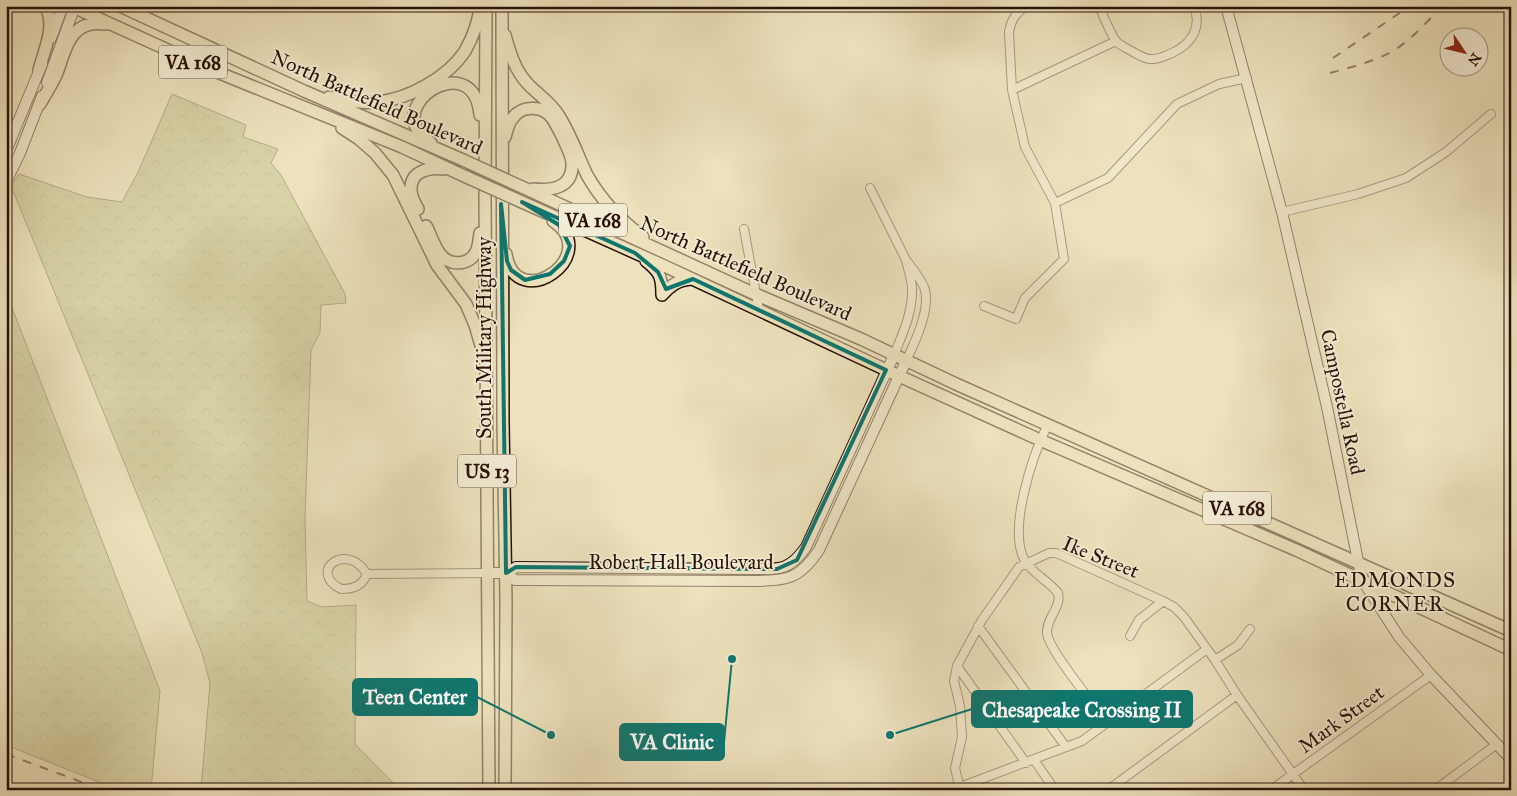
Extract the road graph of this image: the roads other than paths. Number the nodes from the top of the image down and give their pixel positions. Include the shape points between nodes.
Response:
1 (44, 6) edge
2 (120, 6) edge
3 (481, 6) edge
4 (486, 6) edge
5 (502, 6) edge
6 (1026, 6) edge
7 (1099, 6) edge
8 (1194, 6) edge
9 (1226, 6) edge
10 (71, 7) edge
11 (110, 24) junction
12 (502, 24) junction
13 (1116, 41) junction
14 (39, 70) junction
15 (264, 72) junction
16 (1247, 78) junction
17 (1012, 90) junction
18 (304, 91) junction
19 (40, 104) junction
20 (319, 114) junction
21 (1491, 114) dead end
22 (6, 151) edge
23 (445, 152) junction
24 (485, 158) junction
25 (501, 166) junction
26 (462, 175) junction
27 (6, 182) edge
28 (522, 187) junction
29 (870, 188) dead end
30 (485, 196) junction
31 (522, 202) junction
32 (1055, 203) junction
33 (501, 204) junction
34 (1282, 212) junction
35 (744, 229) dead end
36 (665, 252) junction
37 (635, 253) junction
38 (906, 260) junction
39 (692, 279) junction
40 (755, 294) junction
41 (984, 306) dead end
42 (759, 310) junction
43 (894, 355) junction
44 (906, 361) junction
45 (486, 369) junction
46 (886, 370) junction
47 (899, 376) junction
48 (1048, 424) junction
49 (1040, 440) junction
50 (814, 531) junction
51 (1358, 561) junction
52 (1026, 562) junction
53 (488, 573) junction
54 (506, 573) junction
55 (800, 573) junction
56 (367, 574) junction
57 (1363, 581) junction
58 (1163, 601) junction
59 (978, 626) junction
60 (1250, 629) dead end
61 (1511, 631) edge
62 (1130, 636) dead end
63 (1207, 649) junction
64 (1511, 650) edge
65 (1215, 660) junction
66 (957, 666) junction
67 (1431, 675) junction
68 (1237, 695) junction
69 (1108, 723) junction
70 (1497, 744) junction
71 (1066, 747) junction
72 (1511, 759) edge
73 (1030, 761) junction
74 (1293, 774) junction
75 (960, 788) edge
76 (489, 790) edge
77 (505, 790) edge
78 (1055, 790) edge
79 (1108, 790) edge
80 (1271, 790) edge
81 (1304, 790) edge
82 (1435, 790) edge

1 - 14 main road via 50,16 50,26
2 - 15 main road, North Battlefield Boulevard / VA 168
3 - 18 main road via 473,36 456,62 409,94 366,103
4 - 24 main road, South Military Highway / US 13
5 - 12 main road, South Military Highway / US 13
6 - 17 street via 1015,16 1008,32
7 - 13 street
8 - 13 street via 1197,23 1189,42 1164,57 1140,57
9 - 16 street, Campostella Road
10 - 11 main road, North Battlefield Boulevard / VA 168
10 - 14 street
10 - 19 street
11 - 19 main road via 89,24 72,36
11 - 20 main road, North Battlefield Boulevard / VA 168
12 - 25 main road, South Military Highway / US 13
12 - 36 main road via 520,74 557,112 597,190 620,218
13 - 17 street
14 - 22 street
15 - 18 main road, North Battlefield Boulevard / VA 168
15 - 20 main road via 282,89 306,100
16 - 32 street via 1219,84 1177,104 1108,178
16 - 34 street, Campostella Road
17 - 32 street via 1025,147
18 - 23 main road, North Battlefield Boulevard / VA 168
19 - 27 street
20 - 26 main road, North Battlefield Boulevard / VA 168
20 - 45 main road via 359,139 393,175 437,265 466,304 482,347
21 - 34 street via 1446,152 1406,178 1358,194
23 - 24 main road via 417,129 414,112 417,104 444,83 460,83 472,91 480,107
23 - 28 main road, North Battlefield Boulevard / VA 168, bridge
24 - 30 main road, South Military Highway / US 13
25 - 28 main road via 508,125 513,117 528,108 537,108 552,117 566,146 572,170 558,188
25 - 33 main road, South Military Highway / US 13
26 - 30 main road via 432,168 418,173 411,185 412,198 444,258 459,263 477,251
26 - 31 main road, North Battlefield Boulevard / VA 168, bridge
28 - 36 main road, North Battlefield Boulevard / VA 168
29 - 38 street
30 - 45 main road, South Military Highway / US 13
31 - 33 main road via 559,225 569,238 570,246 564,261 550,274 534,281 517,276 509,266
31 - 37 main road, North Battlefield Boulevard / VA 168
32 - 41 street via 1064,259 1025,298 1016,319
33 - 54 main road, South Military Highway / US 13
34 - 51 street, Campostella Road
35 - 40 street
36 - 40 main road, North Battlefield Boulevard / VA 168
37 - 39 main road, North Battlefield Boulevard / VA 168
37 - 39 main road via 658,272 662,294 671,285
38 - 43 street via 912,286 911,307
38 - 44 street via 925,288 926,300 925,312
39 - 42 main road, North Battlefield Boulevard / VA 168
40 - 42 street
40 - 43 main road, North Battlefield Boulevard / VA 168
42 - 46 main road, North Battlefield Boulevard / VA 168
43 - 44 main road, North Battlefield Boulevard / VA 168
43 - 46 street, Robert Hall Boulevard
44 - 47 street, Robert Hall Boulevard
44 - 48 main road, North Battlefield Boulevard / VA 168
45 - 53 main road, South Military Highway / US 13
46 - 47 main road, North Battlefield Boulevard / VA 168
46 - 50 street, Robert Hall Boulevard
47 - 49 main road, North Battlefield Boulevard / VA 168
47 - 55 street, Robert Hall Boulevard via 819,550
48 - 49 street
48 - 51 main road, North Battlefield Boulevard / VA 168
49 - 52 street via 1020,514 1022,554
49 - 57 main road, North Battlefield Boulevard / VA 168
50 - 54 street, Robert Hall Boulevard via 797,560 777,569 516,568
50 - 55 street via 813,547
51 - 57 street, Campostella Road
51 - 61 main road, VA 168
52 - 58 street, Ike Street via 1056,553
52 - 59 street, Ike Street via 1019,567
52 - 69 street via 1058,593 1059,601 1048,624 1048,638
53 - 54 street, Robert Hall Boulevard
53 - 56 street
53 - 76 main road, South Military Highway / US 13
54 - 55 street, Robert Hall Boulevard via 515,580 753,582 776,581
54 - 77 main road, South Military Highway / US 13
56 - 56 street via 353,560 340,559 334,561 327,573 332,583 341,589 357,587
57 - 64 main road, VA 168
57 - 67 street, Campostella Road via 1399,637
58 - 62 street via 1139,620
58 - 63 street, Ike Street via 1181,613
59 - 66 street, Ike Street
59 - 71 street
60 - 65 street via 1238,646
63 - 65 street, Ike Street
63 - 69 street, Ike Street
65 - 68 street, Ike Street
66 - 73 street
66 - 75 street, Ike Street via 954,680 962,737 955,768
67 - 70 street, Campostella Road
67 - 74 street, Mark Street
68 - 74 street, Ike Street
68 - 79 street
69 - 71 street, Ike Street
70 - 72 street, Campostella Road
70 - 82 street
71 - 73 street, Ike Street
73 - 75 street, Ike Street
73 - 78 street
74 - 80 street, Mark Street
74 - 81 street, Ike Street

